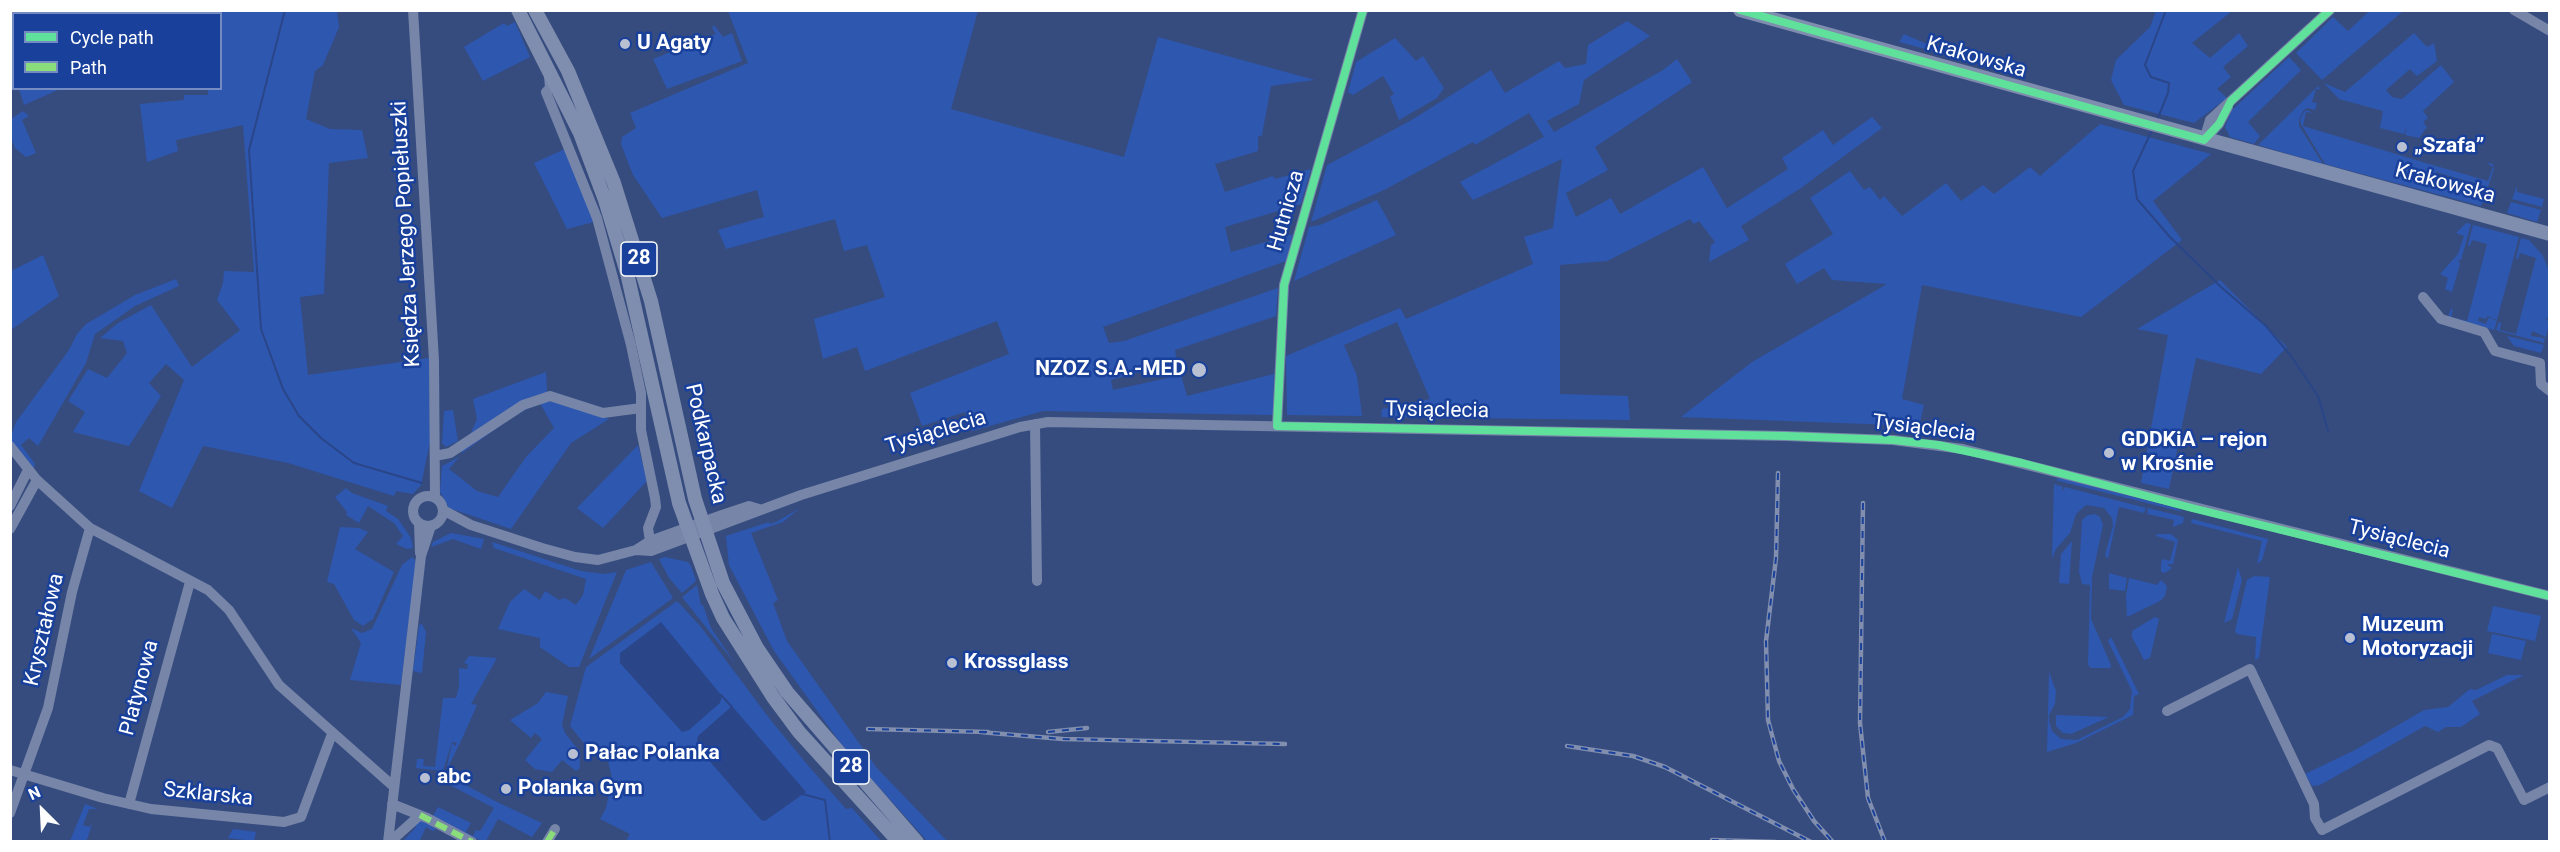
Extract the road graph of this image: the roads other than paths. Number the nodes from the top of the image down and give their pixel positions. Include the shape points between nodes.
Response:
1 (413, 10) edge
2 (518, 10) edge
3 (535, 10) edge
4 (1363, 10) edge
5 (1740, 10) edge
6 (2330, 10) edge
7 (2514, 10) edge
8 (2550, 31) edge
9 (557, 99) junction
10 (2231, 101) junction
11 (2207, 124) junction
12 (2219, 124) junction
13 (2181, 134) junction
14 (2204, 140) junction
15 (2230, 147) junction
16 (2550, 234) edge
17 (2423, 297) dead end
18 (2550, 391) edge
19 (641, 408) junction
20 (1035, 424) junction
21 (1277, 426) junction
22 (11, 448) edge
23 (435, 456) junction
24 (28, 470) junction
25 (38, 480) junction
26 (423, 496) junction
27 (435, 498) junction
28 (10, 506) edge
29 (438, 519) junction
30 (419, 523) junction
31 (703, 527) junction
32 (90, 528) junction
33 (10, 529) edge
34 (688, 532) junction
35 (650, 542) junction
36 (636, 550) junction
37 (421, 556) junction
38 (1037, 581) dead end
39 (190, 582) junction
40 (2550, 596) edge
41 (2167, 711) dead end
42 (332, 734) junction
43 (10, 770) edge
44 (26, 775) junction
45 (393, 786) junction
46 (2550, 787) edge
47 (129, 804) junction
48 (392, 804) junction
49 (10, 813) edge
50 (420, 815) junction
51 (555, 829) dead end
52 (389, 842) edge
53 (472, 842) edge
54 (546, 842) edge
55 (899, 842) edge
56 (917, 842) edge

1 - 23 street, Księdza Jerzego Popiełuszki via 434,360
2 - 9 main road, Podkarpacka / 28 via 545,60
3 - 31 main road, Podkarpacka / 28 via 568,71 624,214 651,301
4 - 21 street, Hutnicza via 1284,285
5 - 13 main road, Krakowska
6 - 10 street
7 - 8 street
9 - 19 street via 608,252 631,345
9 - 34 main road, Podkarpacka / 28 via 600,189 627,273
10 - 11 street
10 - 12 street
11 - 13 street
11 - 14 street
12 - 14 street
12 - 15 street via 2219,133
13 - 14 main road, Krakowska
14 - 15 main road, Krakowska
15 - 16 main road, Krakowska
17 - 18 street via 2441,319 2484,332 2495,351 2540,363 2541,384
19 - 23 street via 603,413 550,396 522,405 450,453
19 - 35 street via 641,430 656,507 648,528
20 - 21 street, Tysiąclecia
20 - 31 street, Tysiąclecia via 759,509 749,506
20 - 38 street
21 - 40 street, Tysiąclecia via 1798,437 1938,445 2034,465
22 - 24 street
23 - 26 street, Księdza Jerzego Popiełuszki
23 - 27 street, Księdza Jerzego Popiełuszki
24 - 25 street
24 - 28 street
25 - 32 street
25 - 33 street
26 - 27 street
26 - 30 street via 413,508
27 - 29 street
29 - 30 street
29 - 36 street via 471,525 575,557 598,560
29 - 37 street
30 - 37 street
31 - 34 street, Tysiąclecia
31 - 56 main road, Podkarpacka / 28 via 738,614 775,675
32 - 39 street
32 - 44 street, Kryształowa via 48,708
34 - 35 street
34 - 36 street via 651,551
34 - 55 main road, Podkarpacka / 28 via 723,618 773,698
35 - 36 street
37 - 45 street
39 - 42 street via 208,590 229,610 279,685
39 - 47 street, Platynowa
41 - 46 street via 2250,669 2314,804 2315,818 2322,830 2488,745 2497,748 2524,800
42 - 45 street
42 - 47 street, Szklarska via 301,817 284,822
43 - 44 street, Szklarska
44 - 47 street, Szklarska
44 - 49 street
45 - 48 street
48 - 50 street
48 - 52 street
50 - 52 street
50 - 53 street
51 - 54 street

